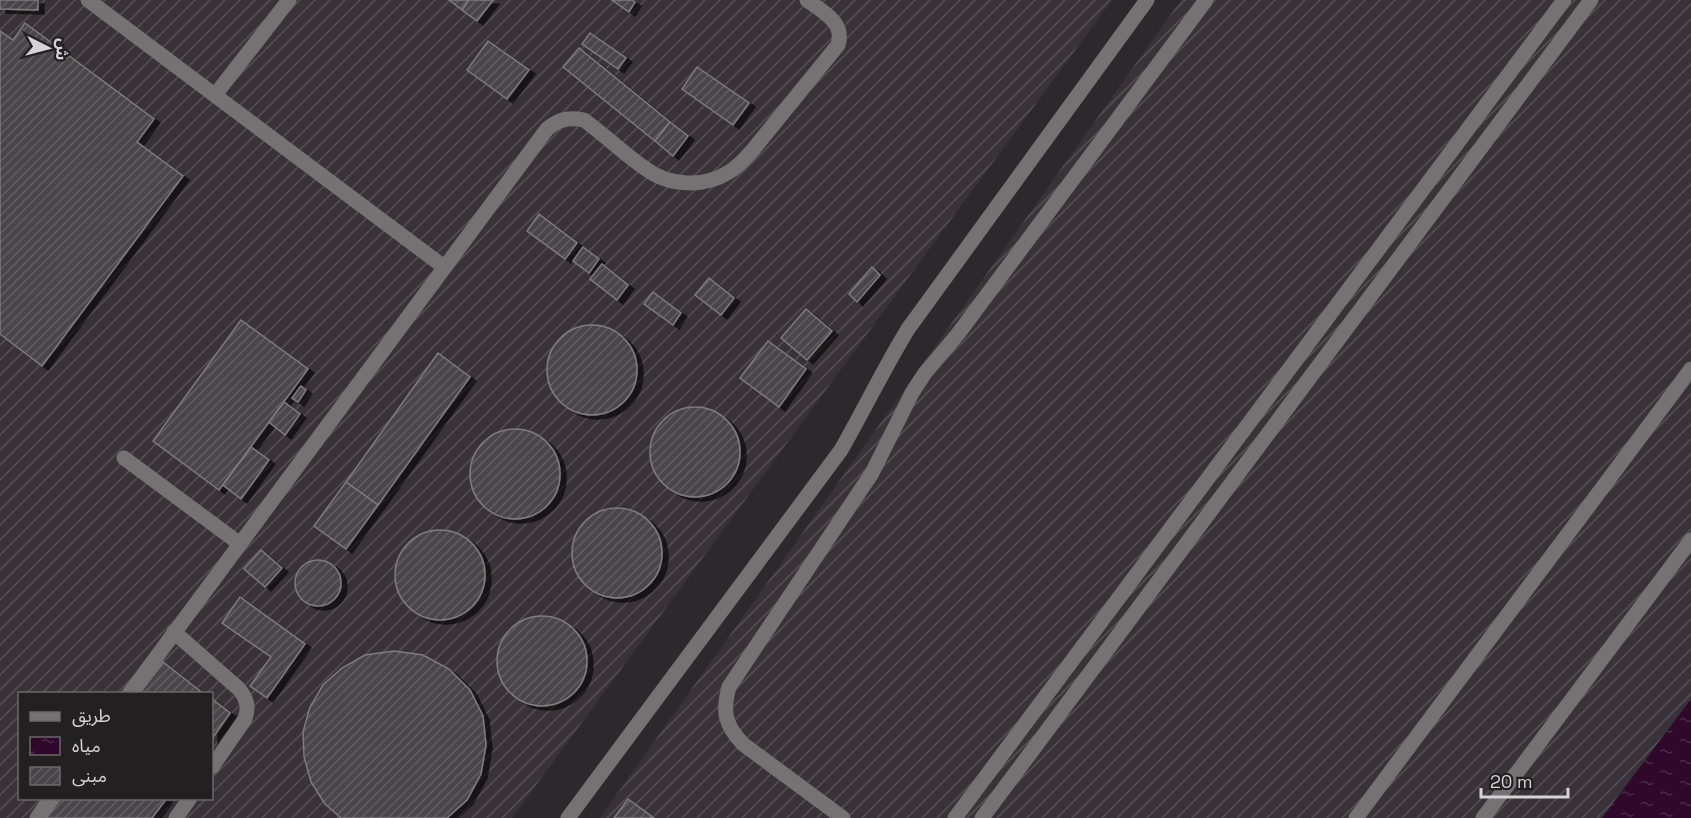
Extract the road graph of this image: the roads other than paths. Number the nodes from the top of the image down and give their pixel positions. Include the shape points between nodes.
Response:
1 (88, 0) edge
2 (289, 0) edge
3 (807, 0) edge
4 (1148, 0) edge
5 (1206, 0) edge
6 (1564, 0) edge
7 (1591, 0) edge
8 (215, 95) junction
9 (444, 267) junction
10 (1691, 369) edge
11 (124, 458) dead end
12 (1691, 540) edge
13 (240, 543) junction
14 (174, 632) junction
15 (130, 692) edge
16 (213, 766) edge
17 (50, 800) edge
18 (189, 800) edge
19 (37, 818) edge
20 (176, 818) edge
21 (568, 818) edge
22 (843, 818) edge
23 (955, 818) edge
24 (982, 818) edge
25 (1356, 818) edge
26 (1483, 818) edge

1 - 8 lane
2 - 8 lane
3 - 9 lane via 834,20 840,32 838,45 741,163 728,173 695,183 662,178 647,171 584,120 564,118 547,129
4 - 21 lane via 919,314 889,359 841,450
5 - 22 lane via 926,372 872,473 729,687 726,718 733,733
6 - 23 lane
7 - 24 lane
8 - 9 lane
9 - 13 lane
10 - 25 lane
11 - 13 lane
12 - 26 lane
13 - 14 lane
14 - 15 lane
14 - 16 lane via 239,689 248,703 245,718
17 - 19 lane
18 - 20 lane

